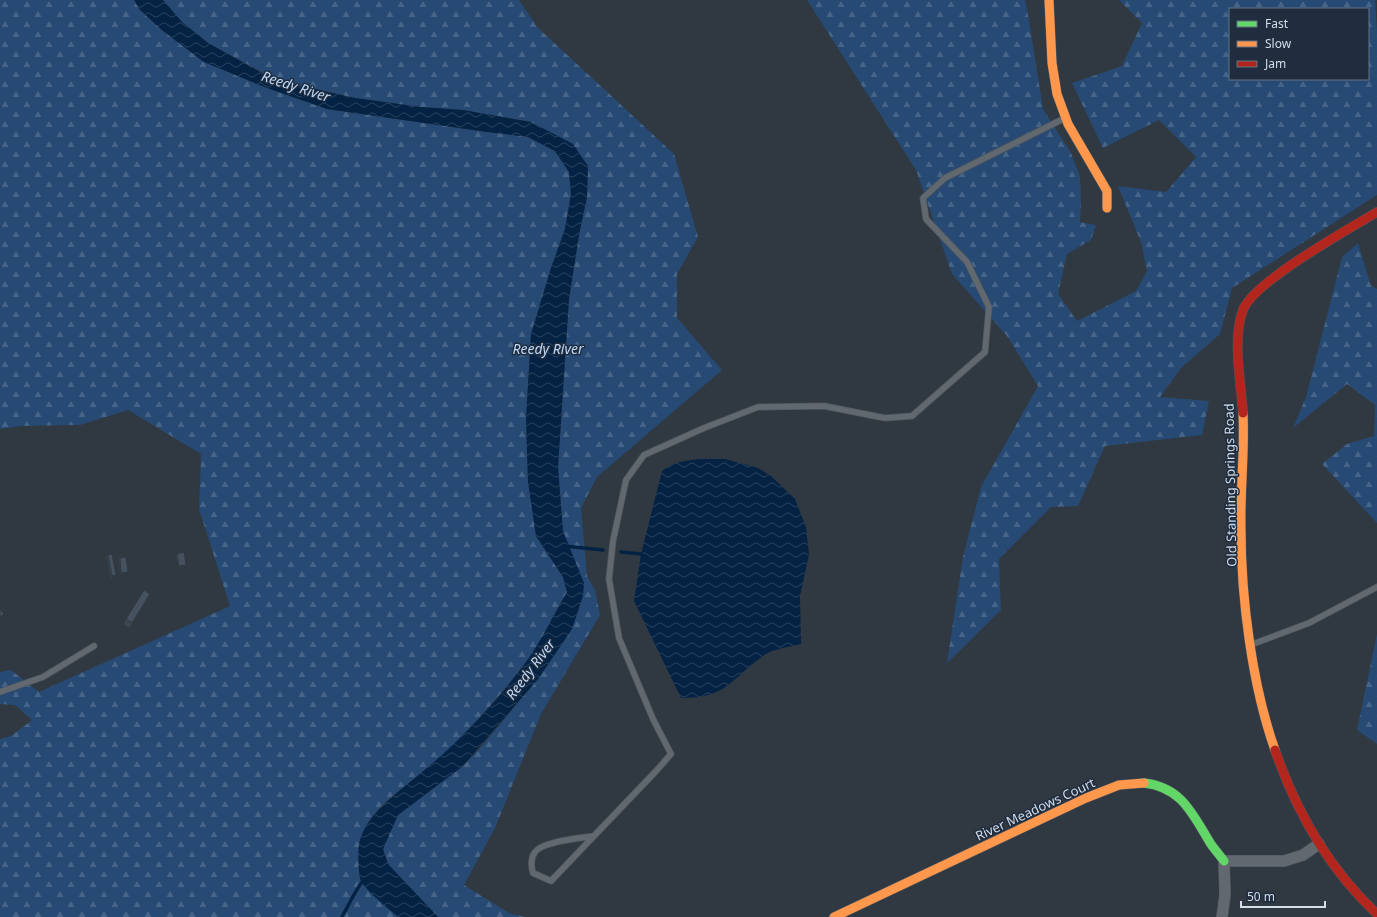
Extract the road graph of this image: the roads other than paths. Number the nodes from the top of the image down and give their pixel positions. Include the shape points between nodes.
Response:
1 (1049, 0) edge
2 (1066, 118) junction
3 (1107, 208) dead end
4 (1377, 212) edge
5 (1377, 587) edge
6 (1250, 644) junction
7 (94, 646) dead end
8 (0, 692) edge
9 (594, 836) junction
10 (1319, 844) junction
11 (1224, 861) junction
12 (1377, 914) edge
13 (834, 917) edge
14 (1222, 917) edge

1 - 2 street via 1053,79 1058,101
2 - 3 street via 1104,184
2 - 9 lane via 945,178 923,198 926,219 967,262 989,307 985,352 912,416 885,418 824,406 758,407 644,455 626,480 613,541 610,586 619,638 671,754
4 - 6 street, Old Standing Springs Road via 1258,290 1243,307 1239,319 1243,417 1241,549
5 - 6 lane via 1309,624
6 - 10 street, Old Standing Springs Road via 1262,712 1272,744 1292,798
7 - 8 lane via 43,677
9 - 9 lane via 552,881 533,873 531,859 535,851 551,843
10 - 11 street via 1303,855 1284,861
10 - 12 street, Old Standing Springs Road via 1353,889
11 - 13 street, River Meadows Court via 1192,810 1180,798 1149,784 1131,783 1086,798
11 - 14 street via 1225,895

